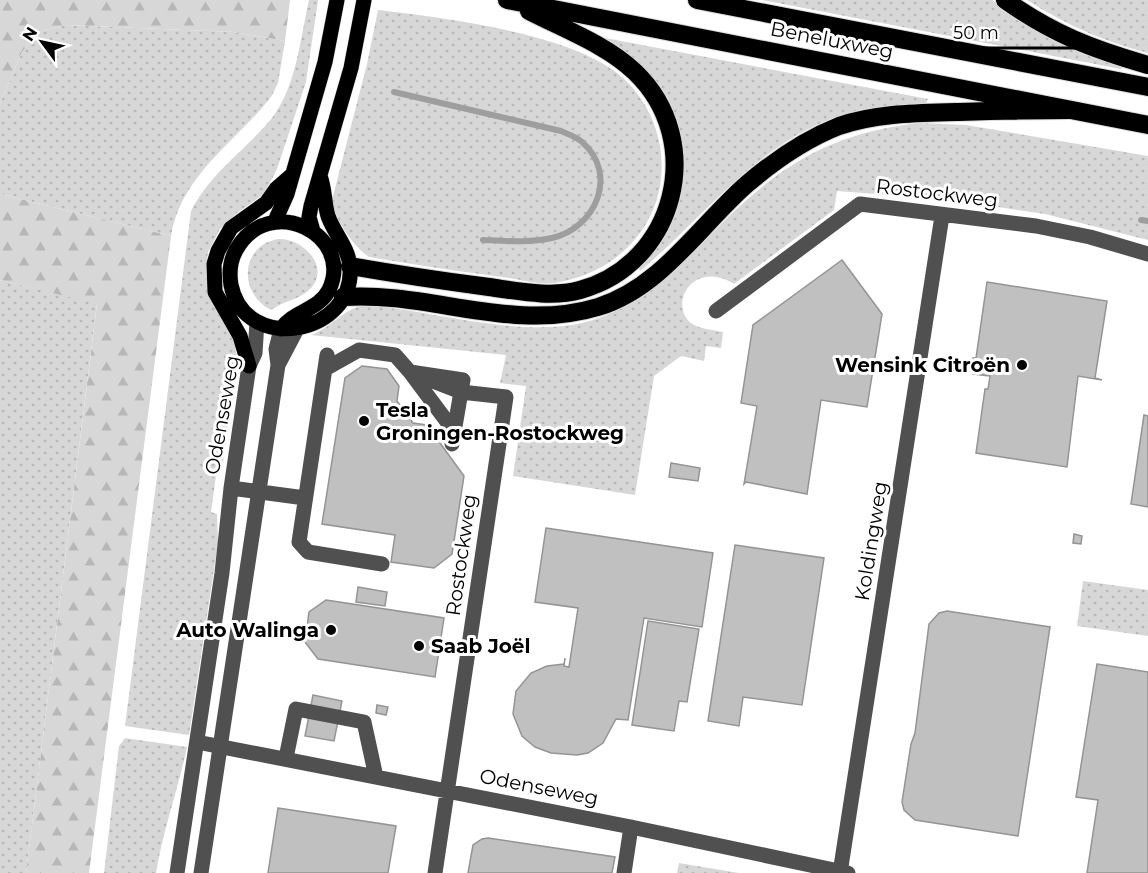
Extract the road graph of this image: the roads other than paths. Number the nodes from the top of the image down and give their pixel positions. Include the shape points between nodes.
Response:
1 (337, 0) edge
2 (364, 0) edge
3 (508, 0) edge
4 (697, 0) edge
5 (1005, 0) edge
6 (1148, 65) edge
7 (1148, 87) edge
8 (1069, 110) junction
9 (1148, 125) edge
10 (292, 175) junction
11 (320, 176) junction
12 (942, 216) junction
13 (275, 221) junction
14 (313, 231) junction
15 (1148, 254) edge
16 (341, 264) junction
17 (343, 297) junction
18 (716, 310) dead end
19 (257, 322) junction
20 (281, 329) junction
21 (297, 329) junction
22 (278, 365) junction
23 (249, 366) junction
24 (410, 372) junction
25 (466, 384) junction
26 (231, 488) junction
27 (258, 492) junction
28 (305, 498) junction
29 (382, 564) dead end
30 (197, 742) junction
31 (220, 746) junction
32 (286, 758) junction
33 (376, 777) junction
34 (448, 791) junction
35 (632, 827) junction
36 (843, 872) edge
37 (177, 873) edge
38 (201, 873) edge
39 (435, 873) edge
40 (624, 873) edge

1 - 10 main road via 325,62
2 - 11 main road via 351,68
3 - 8 highway, Beneluxweg
3 - 16 highway via 616,57 653,94 670,133 676,167 673,195 656,234 628,267 578,291 520,291
4 - 7 highway, Beneluxweg
5 - 6 highway via 1089,48
8 - 9 highway, Beneluxweg
8 - 17 highway via 901,114 840,126 786,153 747,184 650,279 602,306 575,313 548,317 513,315 367,296
10 - 13 main road
10 - 23 main road via 266,203 231,228 214,264 215,292 240,336
11 - 14 main road via 309,217
11 - 16 main road via 328,217 345,249
12 - 15 street, Rostockweg via 1036,226
12 - 18 street, Rostockweg via 860,204
12 - 36 street, Koldingweg
13 - 14 main road via 294,222
13 - 19 main road via 263,224 242,241 231,265 232,291 242,309
14 - 16 main road
16 - 17 main road
16 - 20 main road via 321,301 294,315
17 - 21 main road via 322,321
19 - 20 main road
19 - 23 street, Odenseweg via 255,353
20 - 21 main road
20 - 22 street via 276,349
21 - 22 street
22 - 27 street
23 - 26 street, Odenseweg
24 - 25 street
24 - 25 street via 453,438
24 - 28 street via 395,355 359,350 326,362
25 - 34 street, Rostockweg via 506,397
26 - 27 street
26 - 30 street, Odenseweg
27 - 28 street
27 - 31 street
28 - 29 street via 299,542 308,552
30 - 31 street, Odenseweg
30 - 37 street
31 - 32 street, Odenseweg
31 - 38 street
32 - 33 street, Odenseweg
32 - 33 street via 296,709 363,723
33 - 34 street, Odenseweg
34 - 35 street, Odenseweg
34 - 39 street, Rostockweg
35 - 36 street, Odenseweg
35 - 40 street

